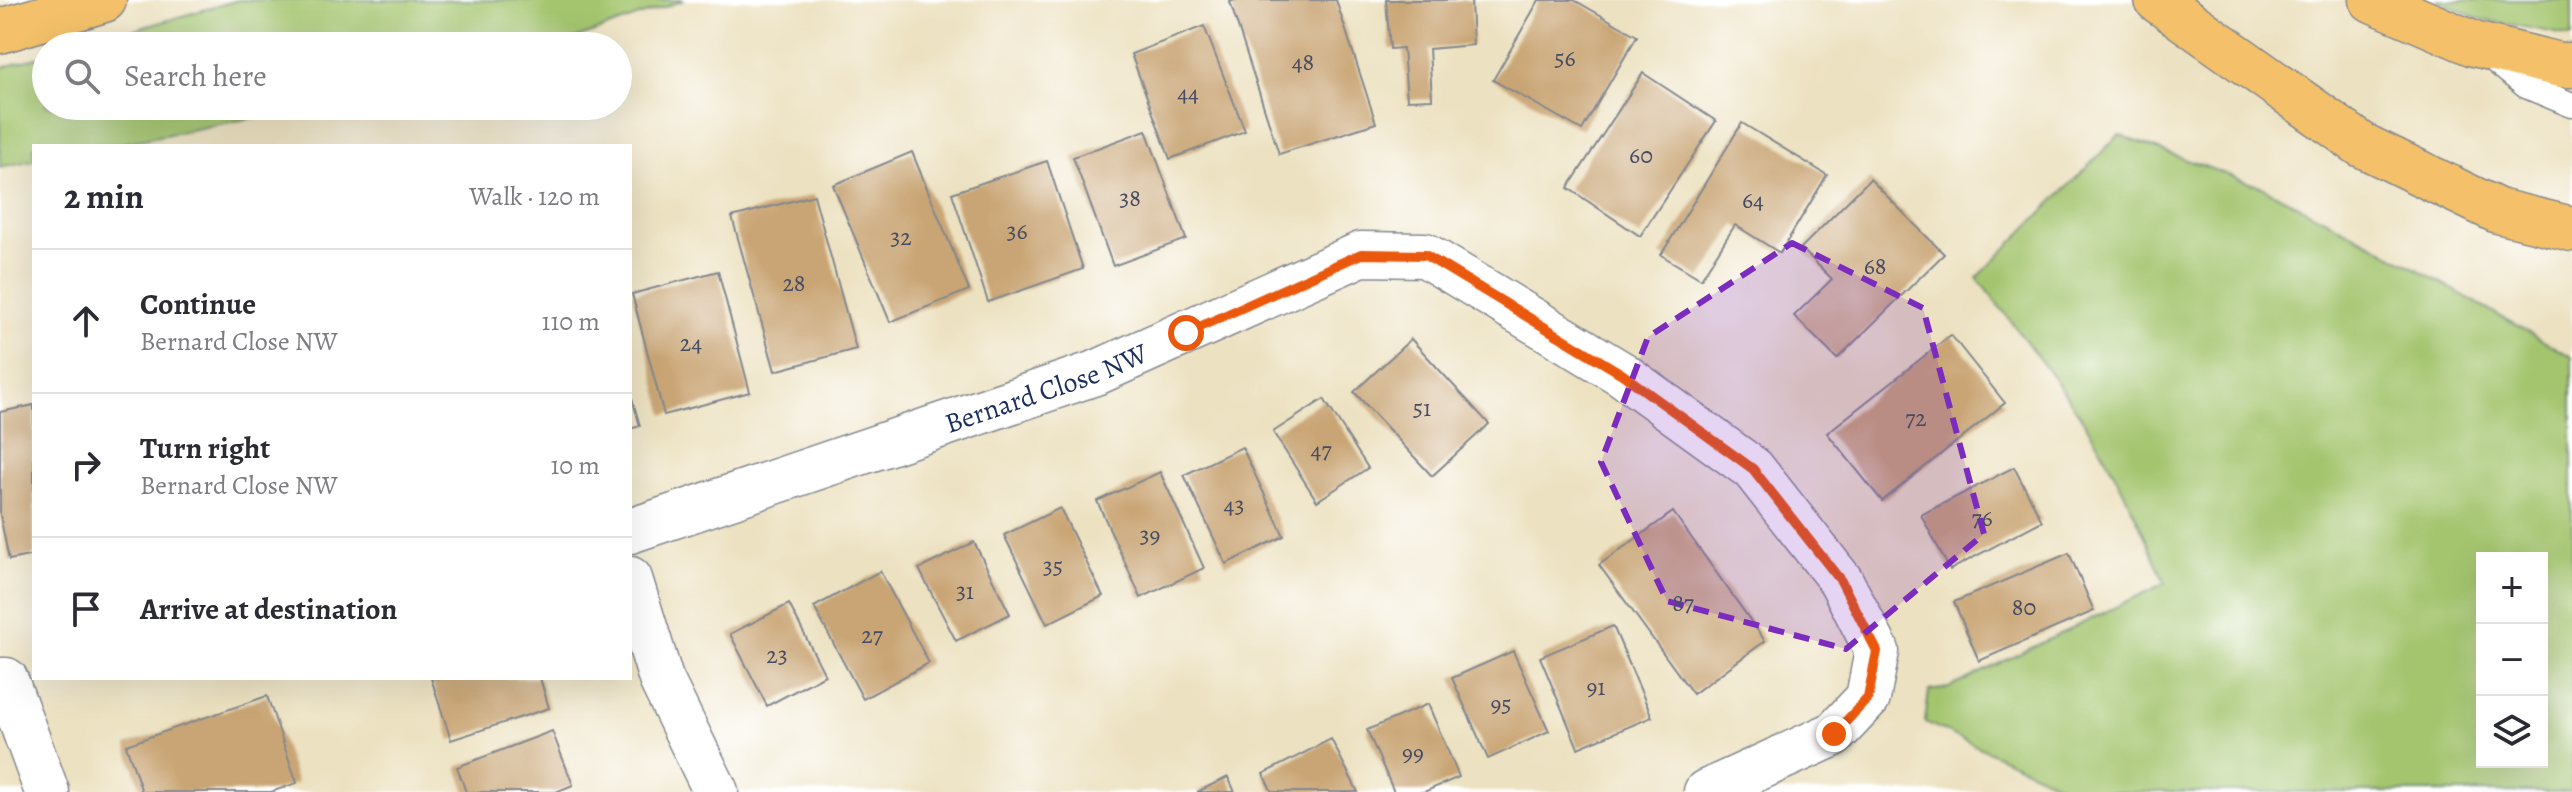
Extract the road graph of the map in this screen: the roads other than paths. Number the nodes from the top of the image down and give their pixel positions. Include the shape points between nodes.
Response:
1 (104, 0) edge
2 (2157, 0) edge
3 (2372, 0) edge
4 (0, 31) edge
5 (2474, 44) junction
6 (2572, 65) edge
7 (2572, 105) edge
8 (2572, 229) edge
9 (632, 530) edge
10 (632, 585) edge
11 (13, 678) edge
12 (47, 792) edge
13 (716, 792) edge
14 (1706, 792) edge

1 - 4 main road
2 - 8 main road via 2362,145 2498,211
3 - 5 main road
5 - 6 main road
5 - 7 lane via 2526,86
9 - 14 street, Bernard Close NW via 1098,372 1361,254 1425,255 1622,374 1753,469 1841,581 1877,651 1868,698 1834,734
10 - 13 street via 661,679
11 - 12 street

